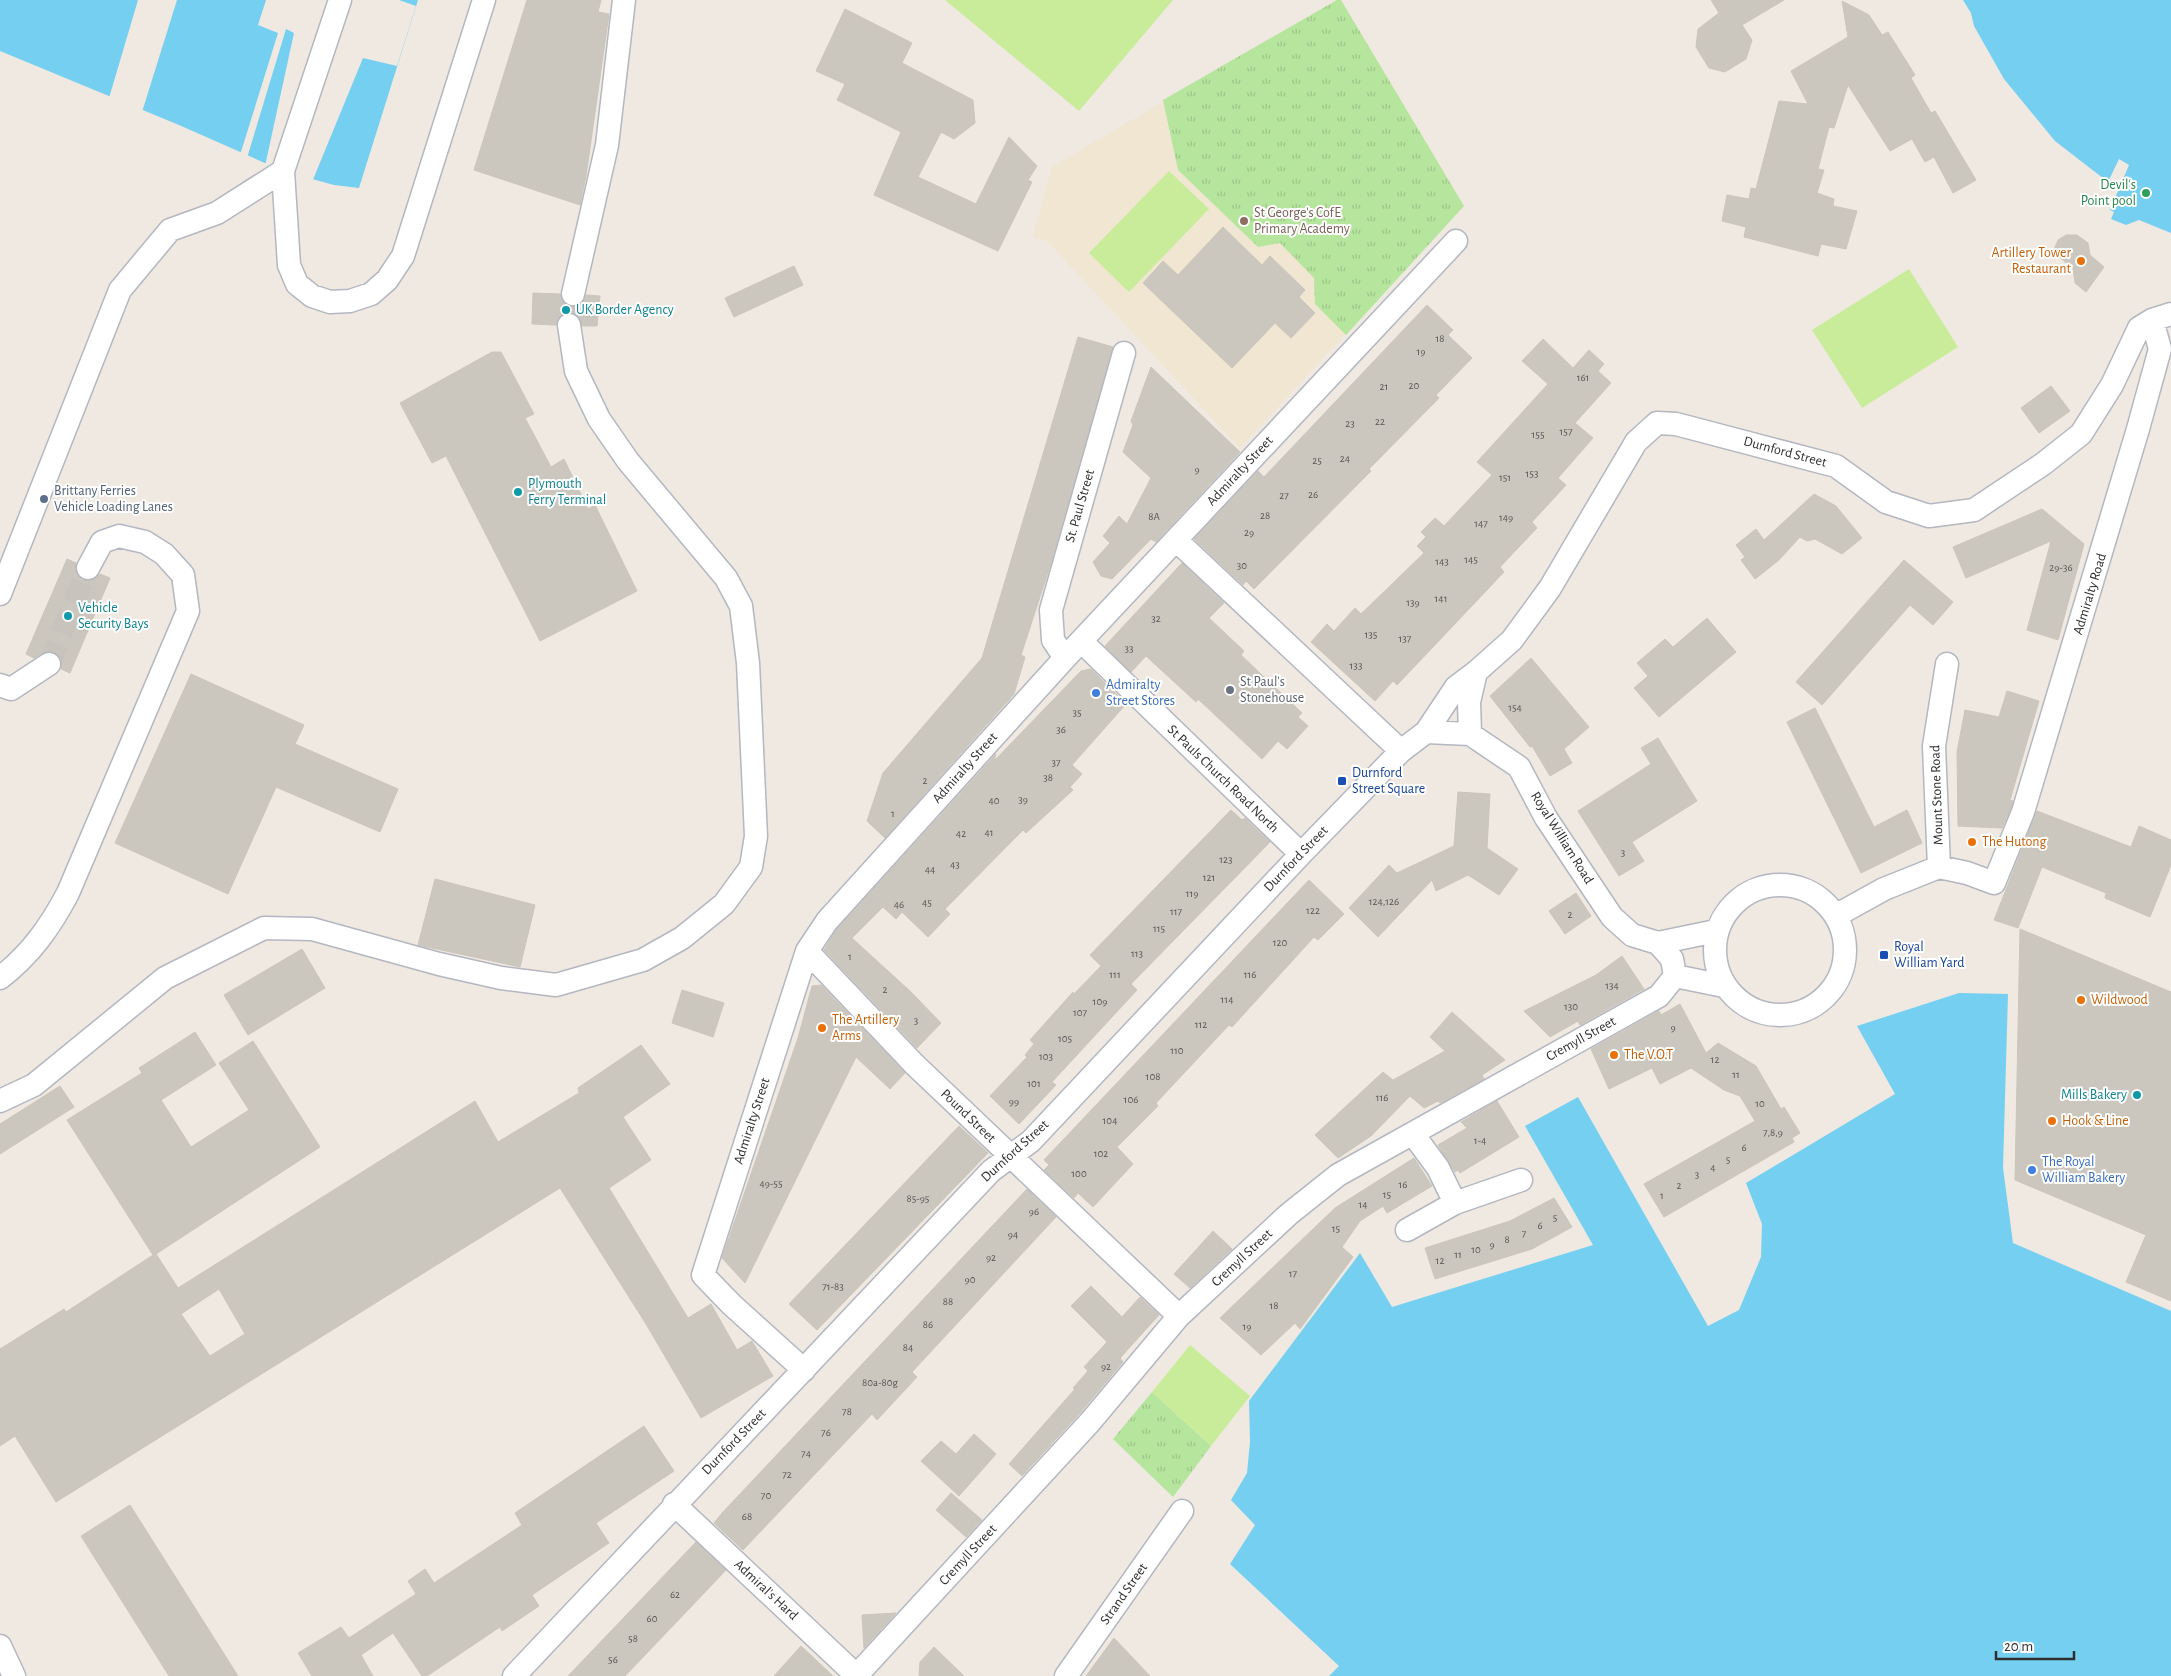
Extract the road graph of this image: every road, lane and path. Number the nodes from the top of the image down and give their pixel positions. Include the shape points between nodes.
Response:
1 (340, 0) edge
2 (484, 0) edge
3 (624, 0) edge
4 (283, 171) junction
5 (1456, 241) dead end
6 (573, 294) tunnel mouth
7 (2162, 317) edge
8 (569, 325) tunnel mouth
9 (1124, 353) dead end
10 (1176, 540) junction
11 (88, 568) tunnel mouth
12 (0, 594) edge
13 (1081, 641) junction
14 (1065, 658) junction
15 (48, 664) tunnel mouth
16 (1947, 664) dead end
17 (1476, 672) junction
18 (0, 685) edge
19 (1426, 732) junction
20 (1470, 734) junction
21 (1401, 751) junction
22 (1300, 854) junction
23 (1939, 867) junction
24 (1837, 915) junction
25 (1716, 931) junction
26 (1658, 943) junction
27 (808, 951) junction
28 (1674, 976) junction
29 (0, 978) edge
30 (1724, 986) junction
31 (0, 1101) edge
32 (1412, 1134) junction
33 (1010, 1156) junction
34 (1521, 1180) dead end
35 (1455, 1203) junction
36 (1407, 1230) dead end
37 (1179, 1316) junction
38 (804, 1370) junction
39 (674, 1504) junction
40 (1182, 1511) dead end
41 (1, 1649) edge
42 (14, 1676) edge
43 (514, 1676) edge
44 (856, 1676) edge
45 (1066, 1676) edge

1 - 4 street
2 - 4 street via 403,256 387,280 370,294 350,301 330,302 312,296 297,284 289,265
3 - 6 street via 607,144
4 - 12 street via 217,213 170,230 120,290
5 - 10 street, Admiralty Street
7 - 17 street, Durnford Street via 2139,328 2112,386 2081,434 1974,510 1929,516 1886,502 1836,466 1676,424 1657,422 1636,442 1550,588 1512,640
7 - 23 street, Admiralty Road via 2160,349 2141,420 2023,812 1994,883
8 - 31 street via 576,371 599,419 628,461 726,578 741,606 748,663 756,836 751,867 724,904 682,938 643,960 556,985 474,972 312,929 264,928 166,978 34,1085
9 - 14 street, St. Paul Street via 1051,610 1052,640
10 - 13 street, Admiralty Street
10 - 21 street
11 - 29 street via 102,542 119,536 145,542 164,554 183,575 188,611 68,894 49,928 31,951
13 - 14 street, Admiralty Street
13 - 22 street, St Pauls Church Road North
14 - 27 street, Admiralty Street via 826,921
15 - 18 street via 11,689
16 - 23 street, Mount Stone Road via 1934,746
17 - 19 street, Durnford Street via 1456,687
17 - 20 street via 1469,702
19 - 20 street
19 - 21 street, Durnford Street
20 - 26 street, Royal William Road via 1519,767 1546,818 1612,917 1632,934
21 - 22 street, Durnford Street
22 - 33 street, Durnford Street via 1031,1141
23 - 24 street via 1884,889
24 - 25 street via 1824,901 1804,889 1785,884 1762,886 1732,905
24 - 30 street via 1846,944 1845,961 1831,992 1814,1007 1801,1013 1765,1015 1744,1006
25 - 26 street
25 - 30 street via 1715,964
26 - 28 street via 1672,959
27 - 33 street, Pound Street via 914,1064
27 - 38 street, Admiralty Street via 703,1275
28 - 30 street
28 - 32 street, Cremyll Street via 1659,996
32 - 35 street via 1438,1168
32 - 37 street, Cremyll Street via 1338,1174 1289,1214
33 - 37 street, Pound Street
33 - 38 street, Durnford Street via 991,1170
34 - 35 street
35 - 36 street
37 - 44 street, Cremyll Street via 1090,1422
38 - 39 street, Durnford Street
39 - 43 street, Durnford Street
39 - 44 street, Admiral's Hard
40 - 45 street, Strand Street
41 - 42 street

